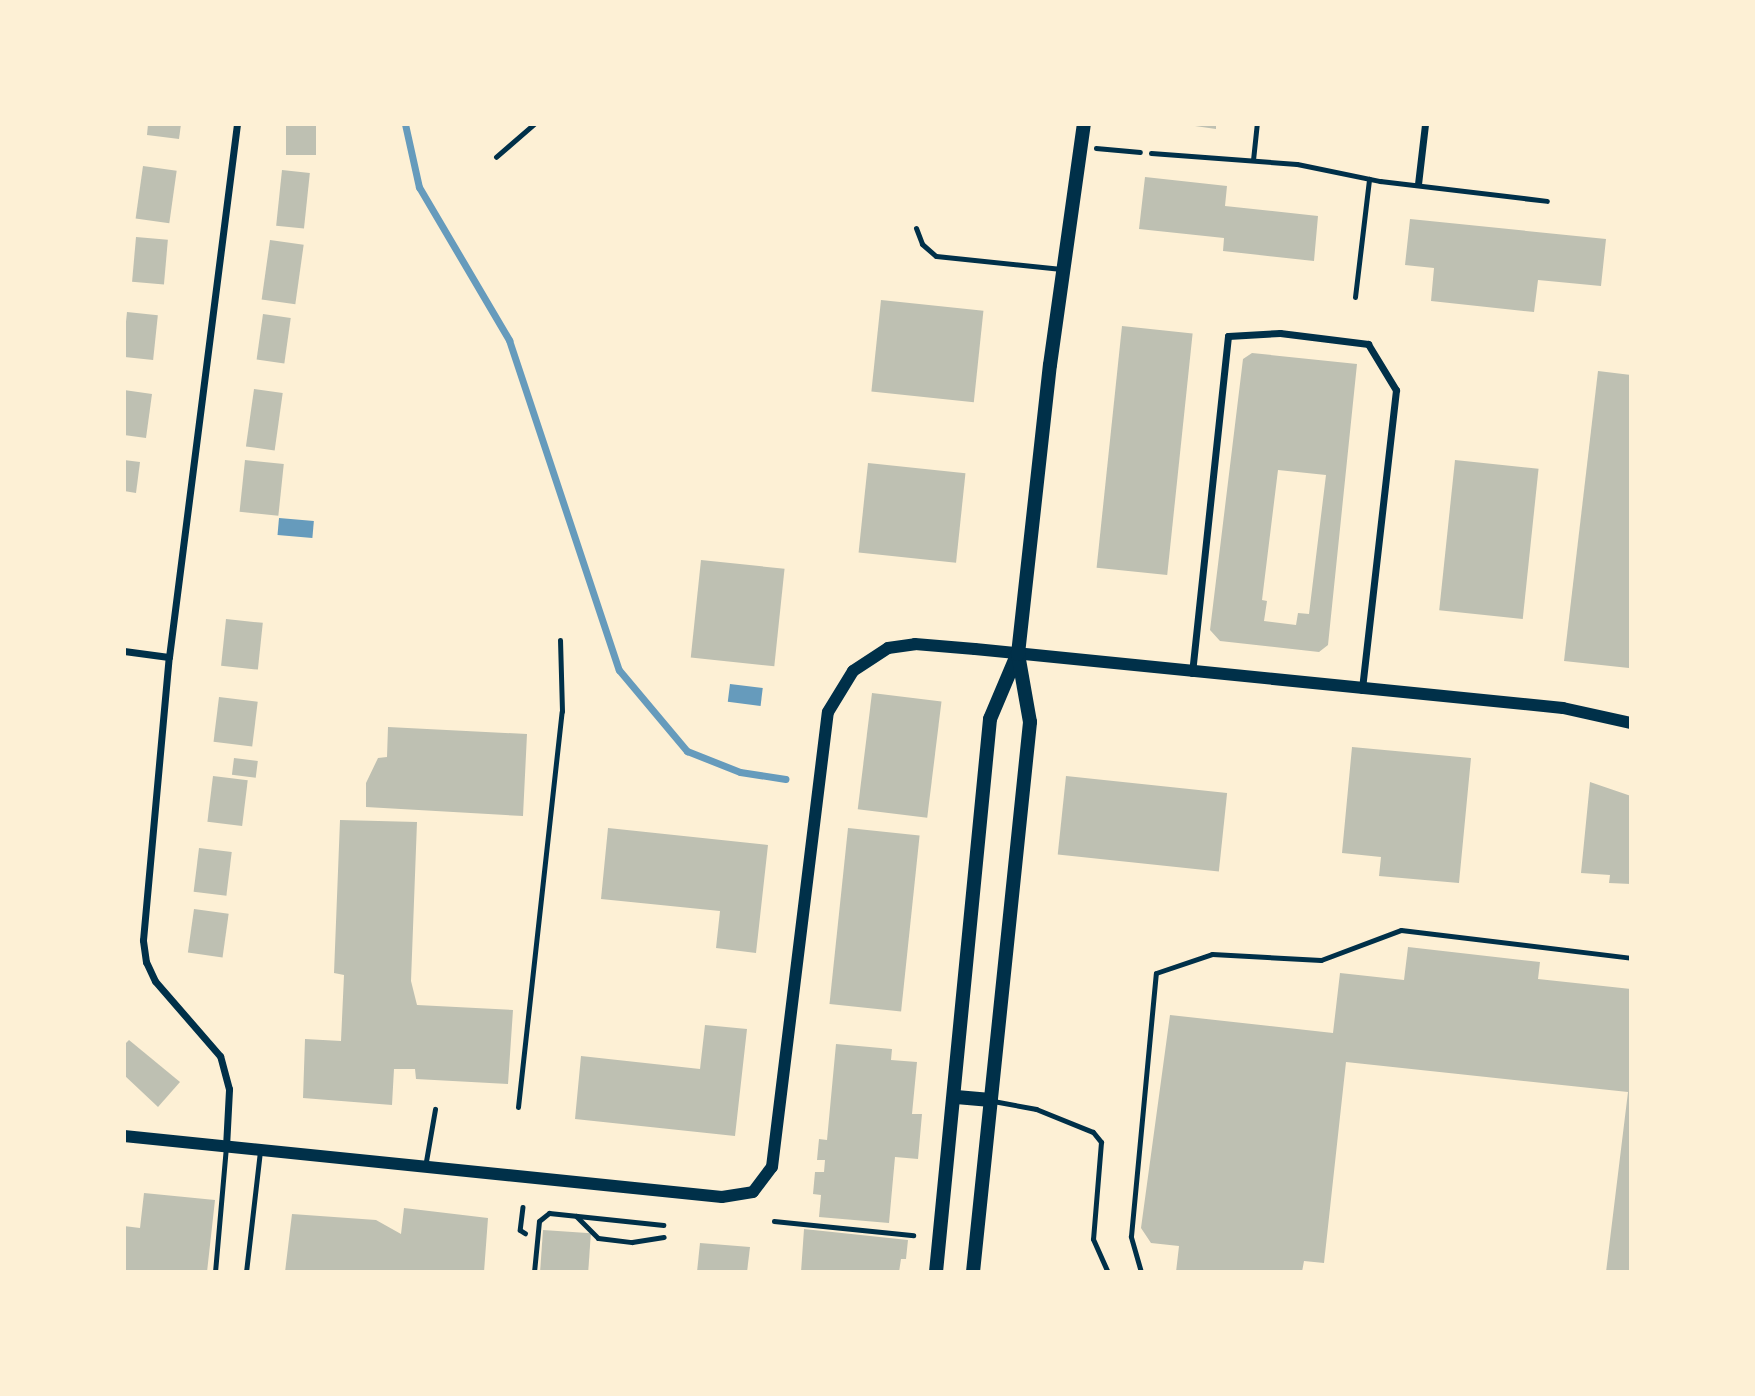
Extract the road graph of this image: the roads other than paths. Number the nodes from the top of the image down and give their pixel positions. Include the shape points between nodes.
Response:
1 (237, 124) edge
2 (1084, 124) edge
3 (1257, 124) edge
4 (1425, 124) edge
5 (1151, 153) road end
6 (1253, 160) junction
7 (1369, 179) junction
8 (1418, 184) junction
9 (1547, 201) dead end
10 (916, 228) dead end
11 (1064, 270) junction
12 (1355, 297) dead end
13 (560, 640) dead end
14 (124, 651) edge
15 (1018, 654) junction
16 (169, 657) junction
17 (1192, 673) junction
18 (1362, 691) junction
19 (1631, 723) edge
20 (1631, 958) edge
21 (956, 1097) junction
22 (991, 1100) junction
23 (518, 1107) dead end
24 (435, 1109) dead end
25 (124, 1136) edge
26 (226, 1147) junction
27 (260, 1152) junction
28 (425, 1167) junction
29 (575, 1215) junction
30 (663, 1226) dead end
31 (664, 1237) dead end
32 (215, 1272) edge
33 (246, 1272) edge
34 (534, 1272) edge
35 (936, 1272) edge
36 (973, 1272) edge
37 (1108, 1272) edge
38 (1141, 1272) edge

1 - 16 street
2 - 11 main road
3 - 6 lane
4 - 8 street
5 - 6 lane
6 - 7 lane
7 - 8 lane
7 - 12 lane
8 - 9 lane
10 - 11 lane via 922,244 936,256
11 - 15 main road
13 - 23 lane via 562,711
14 - 16 street
15 - 17 street
15 - 21 main road via 990,719
15 - 22 main road via 1030,722
15 - 28 street via 900,645 865,661 834,696 824,732 774,1159 759,1187 745,1195 722,1197
16 - 26 street via 144,953 155,981 220,1056 229,1089
17 - 18 street
17 - 18 street via 1228,336 1280,333 1368,344 1396,390
18 - 19 street via 1563,708
20 - 38 lane via 1401,930 1321,960 1212,954 1156,973 1131,1236
21 - 22 main road
21 - 35 main road
22 - 36 main road
22 - 37 lane via 1036,1109 1093,1132 1101,1142 1093,1239
24 - 28 lane
25 - 26 street
26 - 27 street
26 - 32 lane
27 - 28 street
27 - 33 lane
29 - 30 lane
29 - 31 lane via 598,1238 632,1242
29 - 34 lane via 549,1213 539,1221

